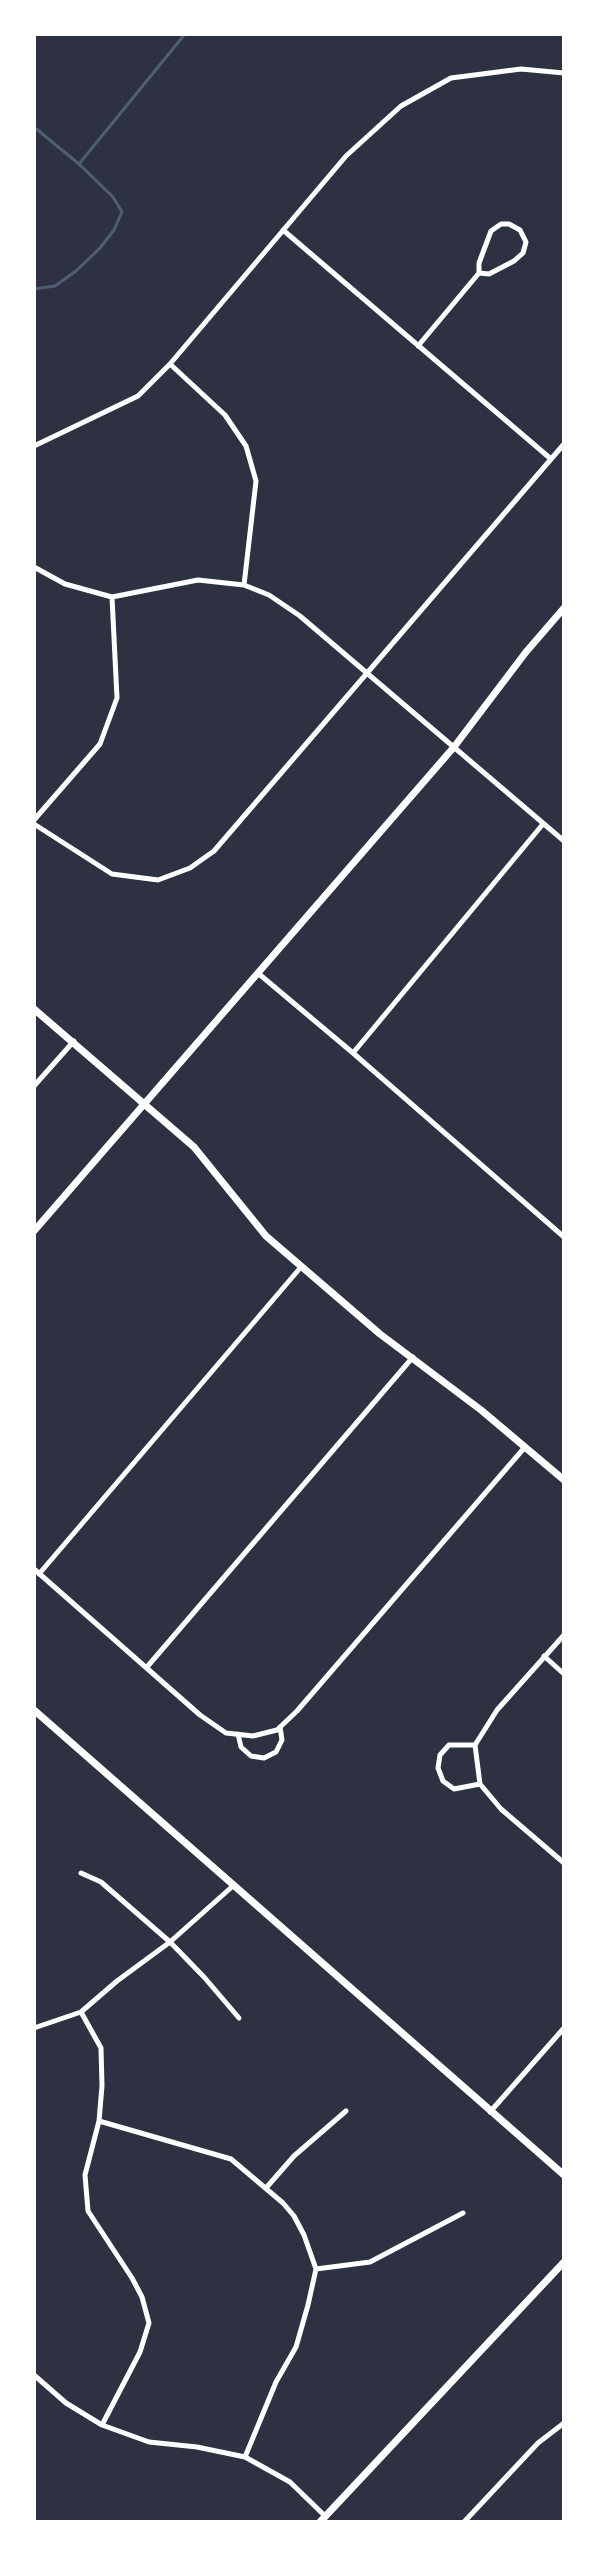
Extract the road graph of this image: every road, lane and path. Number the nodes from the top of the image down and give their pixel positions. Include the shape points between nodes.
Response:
1 (564, 73) edge
2 (283, 230) junction
3 (479, 273) junction
4 (418, 346) junction
5 (170, 364) junction
6 (564, 444) edge
7 (34, 446) edge
8 (551, 459) junction
9 (34, 567) edge
10 (244, 585) junction
11 (112, 597) junction
12 (564, 608) edge
13 (366, 673) junction
14 (454, 747) junction
15 (34, 822) edge
16 (543, 824) junction
17 (564, 841) edge
18 (259, 974) junction
19 (34, 1009) edge
20 (74, 1041) junction
21 (353, 1053) junction
22 (34, 1086) edge
23 (144, 1105) junction
24 (34, 1231) edge
25 (564, 1237) edge
26 (301, 1267) junction
27 (413, 1357) junction
28 (525, 1447) junction
29 (564, 1480) edge
30 (34, 1569) edge
31 (39, 1574) junction
32 (564, 1635) edge
33 (544, 1656) junction
34 (147, 1667) junction
35 (564, 1674) edge
36 (34, 1710) edge
37 (280, 1727) junction
38 (238, 1734) junction
39 (476, 1744) junction
40 (480, 1784) junction
41 (564, 1863) edge
42 (81, 1873) dead end
43 (234, 1884) junction
44 (170, 1942) junction
45 (81, 2012) junction
46 (239, 2018) dead end
47 (34, 2028) edge
48 (564, 2028) edge
49 (346, 2111) dead end
50 (490, 2112) junction
51 (99, 2121) junction
52 (564, 2175) edge
53 (266, 2188) junction
54 (463, 2213) dead end
55 (564, 2262) edge
56 (316, 2269) junction
57 (34, 2375) edge
58 (564, 2423) edge
59 (102, 2425) junction
60 (245, 2457) junction
61 (323, 2519) edge
62 (464, 2522) edge

1 - 2 street via 521,69 451,78 411,100 346,156
2 - 4 street
2 - 5 street
3 - 3 street via 491,231 501,224 520,230 526,242 523,253 489,274
3 - 4 street
4 - 8 street
5 - 7 street via 138,396
5 - 10 street via 225,416 246,446 256,481
6 - 8 street
8 - 13 street
9 - 11 street via 64,584
10 - 11 street via 198,580
10 - 13 street via 269,595 300,616
11 - 15 street via 117,698 100,744
12 - 14 street
13 - 14 street
13 - 15 street via 243,819 214,851 190,868 158,880 112,874
14 - 16 street
14 - 18 street
16 - 17 street
16 - 21 street
18 - 21 street
18 - 23 street
19 - 20 street
20 - 22 street
20 - 23 street
21 - 25 street
23 - 24 street
23 - 26 street via 194,1147 266,1236
26 - 27 street
26 - 31 street
27 - 28 street
27 - 34 street
28 - 29 street
28 - 37 street
30 - 31 street
31 - 34 street
32 - 33 street
33 - 35 street
33 - 39 street via 497,1710
34 - 38 street via 200,1715 226,1733
36 - 43 street
37 - 38 street via 253,1736
37 - 38 street via 282,1740 276,1752 264,1758 251,1756 241,1748
39 - 40 street
39 - 40 street via 449,1745 440,1755 438,1768 443,1781 454,1789
40 - 41 street via 501,1809
42 - 44 street via 100,1882
43 - 44 street
43 - 50 street
44 - 45 street
44 - 46 street
45 - 47 street
45 - 51 street via 101,2048
48 - 50 street
49 - 53 street via 294,2156
50 - 52 street
51 - 53 street via 231,2159
51 - 59 street via 85,2175 88,2211 132,2278 149,2324 140,2352
53 - 56 street via 294,2216
54 - 56 street via 370,2262
55 - 61 street
56 - 60 street via 296,2347 276,2382
57 - 59 street via 66,2403
58 - 62 street via 538,2443
59 - 60 street via 149,2442
60 - 61 street via 290,2482

